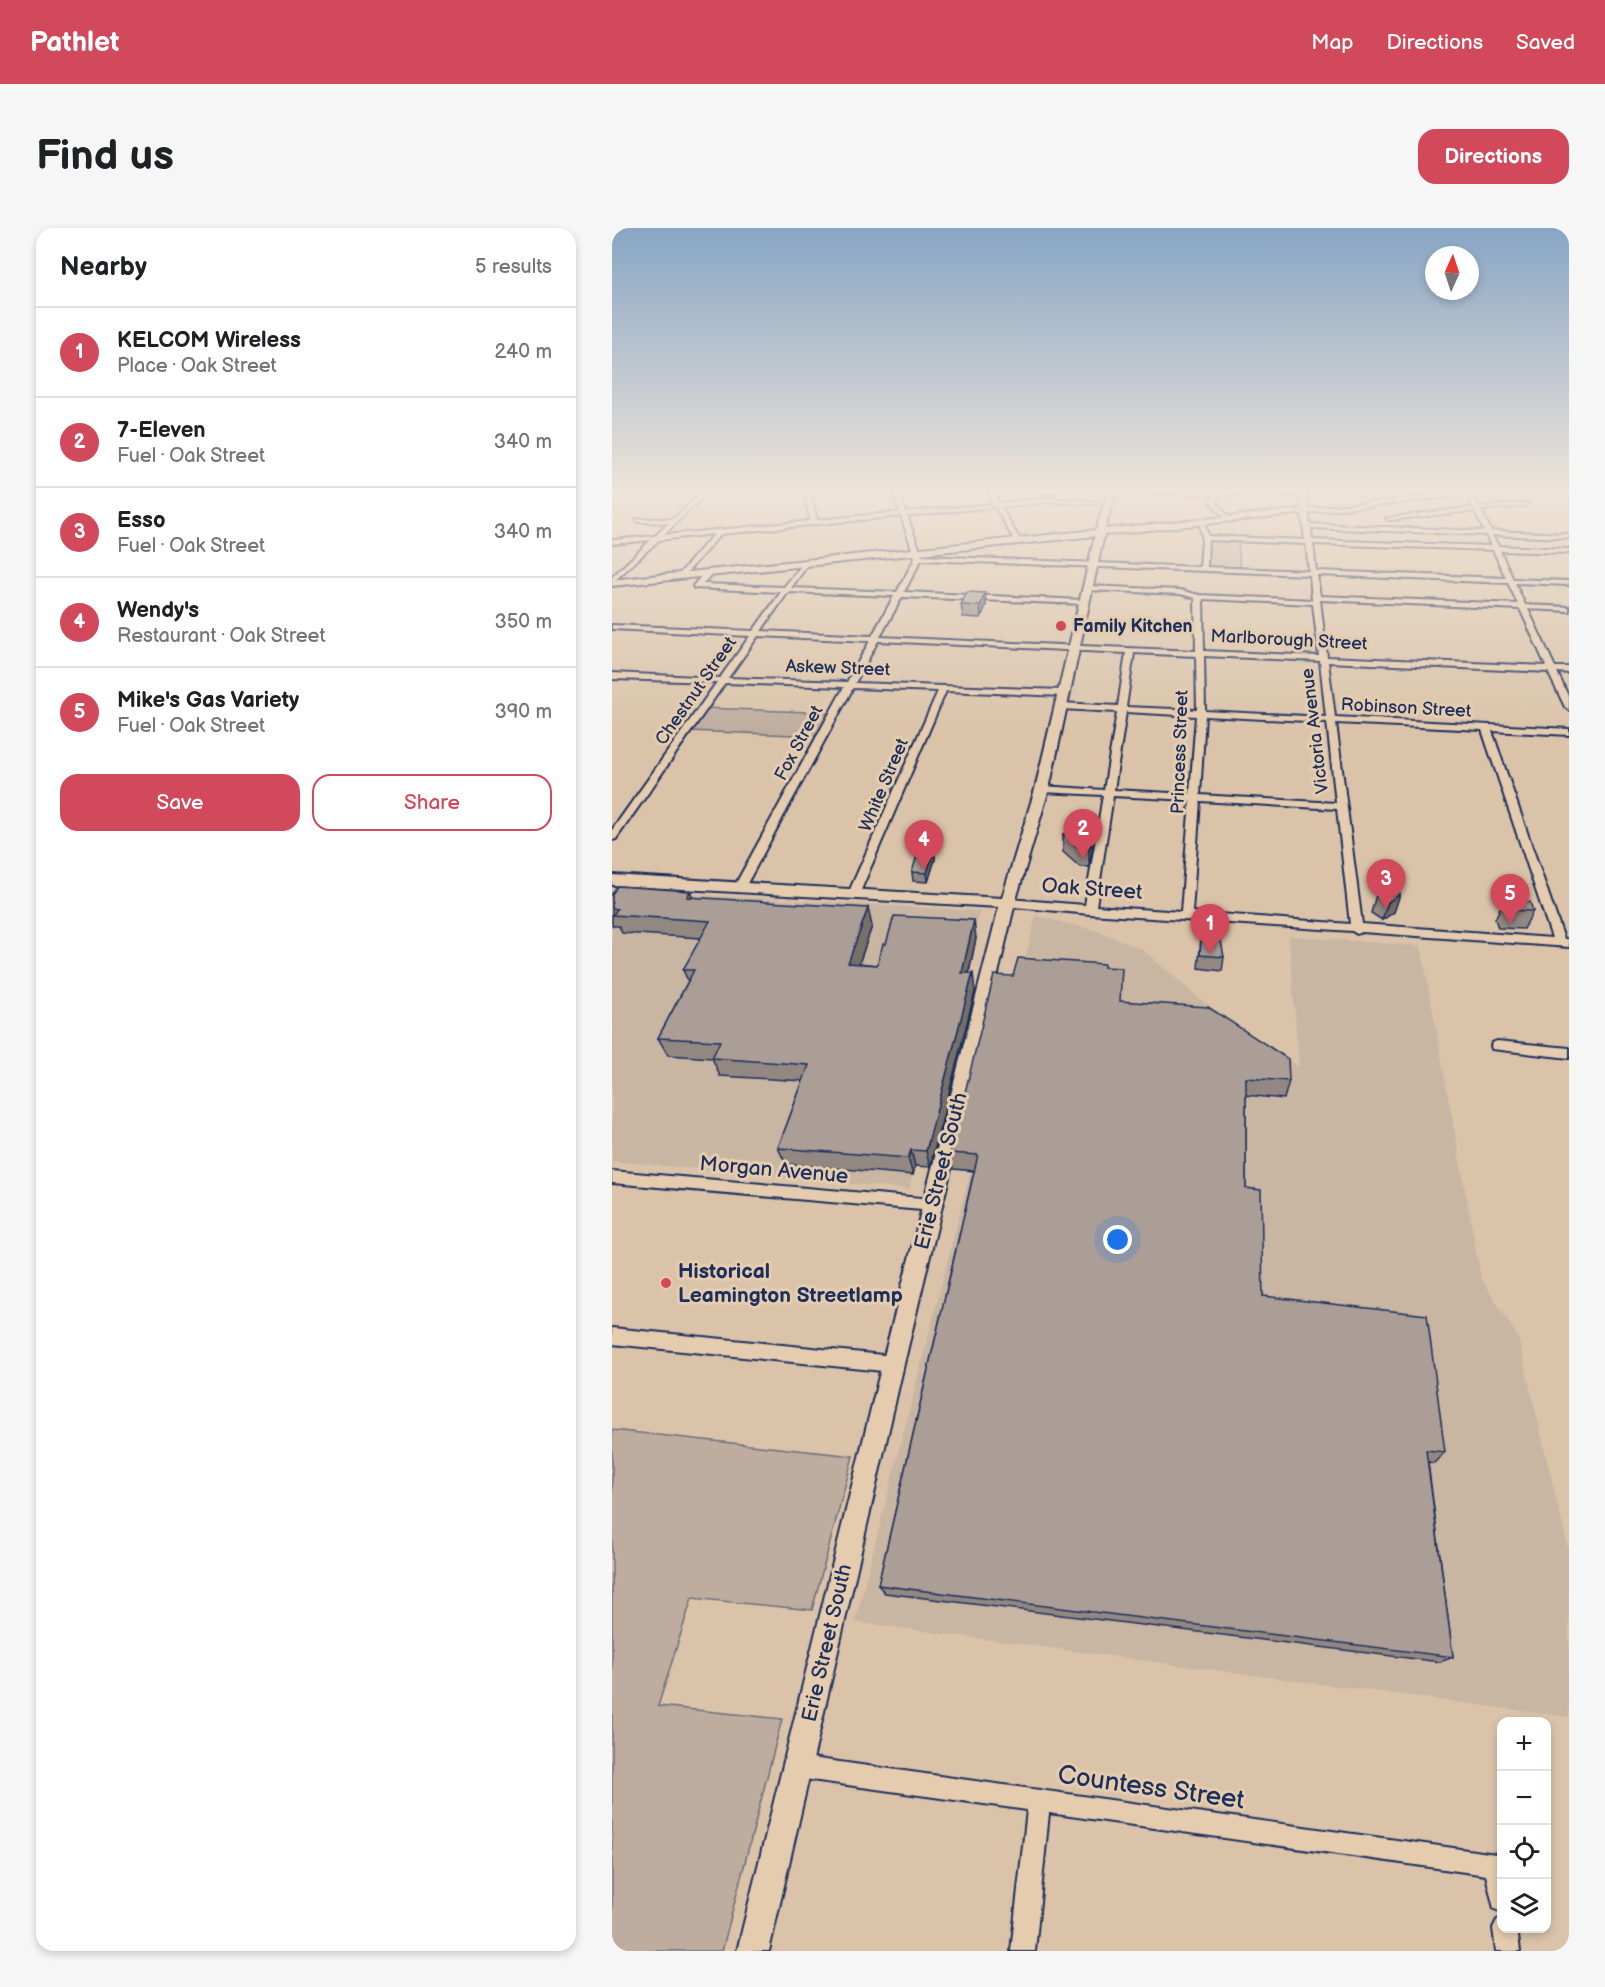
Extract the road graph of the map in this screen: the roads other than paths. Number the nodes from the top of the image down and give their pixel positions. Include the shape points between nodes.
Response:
1 (685, 572) edge
2 (714, 572) edge
3 (799, 572) edge
4 (909, 572) edge
5 (1091, 572) edge
6 (1298, 572) edge
7 (1507, 572) edge
8 (708, 573) junction
9 (1314, 573) junction
10 (683, 575) junction
11 (1511, 581) junction
12 (612, 582) edge
13 (1569, 583) edge
14 (1087, 588) junction
15 (787, 590) junction
16 (897, 595) junction
17 (1199, 597) junction
18 (1315, 600) junction
19 (1084, 602) junction
20 (1523, 607) junction
21 (1569, 609) edge
22 (612, 627) edge
23 (758, 632) junction
24 (875, 637) junction
25 (1074, 647) junction
26 (1131, 649) junction
27 (1199, 652) junction
28 (1323, 658) junction
29 (1553, 669) junction
30 (1569, 670) edge
31 (612, 676) edge
32 (623, 676) junction
33 (724, 681) junction
34 (850, 684) junction
35 (612, 689) edge
36 (943, 689) junction
37 (1062, 700) junction
38 (1569, 706) edge
39 (1122, 709) junction
40 (1201, 713) junction
41 (1330, 720) junction
42 (1486, 728) junction
43 (1569, 732) edge
44 (1042, 789) junction
45 (1110, 793) junction
46 (1196, 797) junction
47 (1340, 806) junction
48 (612, 837) edge
49 (612, 880) edge
50 (740, 887) junction
51 (854, 894) junction
52 (1008, 903) junction
53 (1090, 910) junction
54 (1186, 917) junction
55 (1357, 930) junction
56 (1565, 943) edge
57 (1497, 1046) dead end
58 (1568, 1057) edge
59 (612, 1177) edge
60 (933, 1205) junction
61 (612, 1336) edge
62 (893, 1364) junction
63 (797, 1767) junction
64 (1039, 1801) junction
65 (1498, 1879) edge
66 (1506, 1933) edge
67 (753, 1951) edge
68 (1023, 1951) edge
69 (1508, 1951) edge

1 - 10 street
2 - 8 main road
3 - 15 street, Chestnut Street
4 - 16 street, Fox Street
5 - 14 main road, Erie Street South
6 - 9 street
7 - 11 street
8 - 10 main road
8 - 15 street via 697,586
9 - 11 street
9 - 18 street, Victoria Avenue
10 - 12 main road
11 - 13 street
11 - 20 street
14 - 17 street via 1191,593
14 - 19 main road, Erie Street South
15 - 16 street
15 - 23 street, Chestnut Street
16 - 19 street
16 - 24 street, Fox Street
17 - 18 street
17 - 27 street, Princess Street
18 - 20 street
18 - 28 street, Victoria Avenue
19 - 25 main road, Erie Street South
20 - 21 street
20 - 29 street
22 - 23 street, Marlborough Street
23 - 24 street, Marlborough Street
23 - 33 street, Chestnut Street
24 - 25 street, Marlborough Street
24 - 34 street, Fox Street
25 - 26 street, Marlborough Street
25 - 37 main road, Erie Street South
26 - 27 street, Marlborough Street
26 - 39 street
27 - 28 street, Marlborough Street
27 - 40 street, Princess Street
28 - 29 street, Marlborough Street
28 - 41 street, Victoria Avenue
29 - 30 street, Marlborough Street
29 - 38 street
31 - 32 street, Askew Street
32 - 33 street, Askew Street
32 - 35 street
33 - 34 street, Askew Street
33 - 48 street, Chestnut Street
34 - 36 street, Askew Street
34 - 50 street, Fox Street
36 - 37 street, Askew Street
36 - 51 street, White Street
37 - 39 street, Robinson Street
37 - 44 main road, Erie Street South
39 - 40 street, Robinson Street
39 - 45 street
40 - 41 street, Robinson Street
40 - 46 street, Princess Street
41 - 42 street, Robinson Street
41 - 47 street, Victoria Avenue
42 - 43 street, Robinson Street
42 - 56 street
44 - 45 street
44 - 52 main road, Erie Street South
45 - 46 street
45 - 53 street
46 - 47 street
46 - 54 street, Princess Street
47 - 55 street, Victoria Avenue
49 - 50 main road, Oak Street
50 - 51 main road, Oak Street
51 - 52 main road, Oak Street
52 - 53 street, Oak Street
52 - 60 main road, Erie Street South
53 - 54 street, Oak Street
54 - 55 street, Oak Street
55 - 56 street, Oak Street
57 - 58 street
59 - 60 street, Morgan Avenue
60 - 62 main road, Erie Street South
61 - 62 street
62 - 63 main road, Erie Street South
63 - 64 street, Countess Street
63 - 67 main road, Erie Street South
64 - 65 street, Countess Street via 1496,1864
64 - 68 street
66 - 69 street

